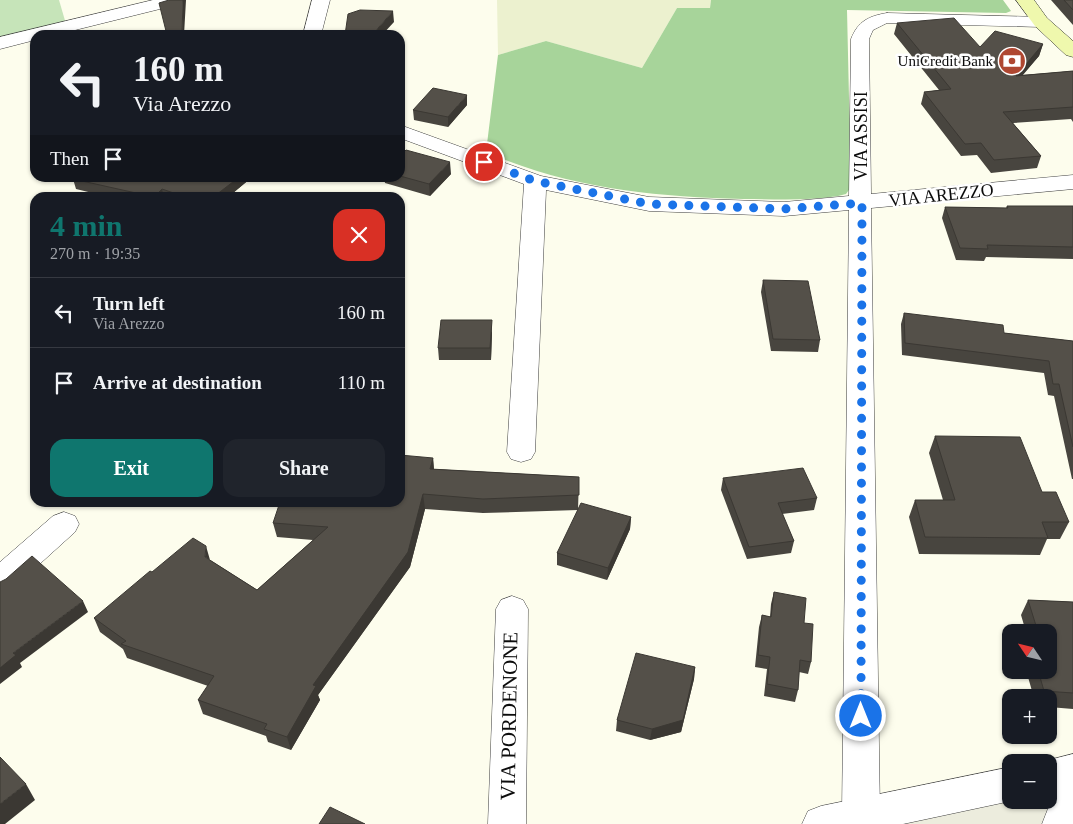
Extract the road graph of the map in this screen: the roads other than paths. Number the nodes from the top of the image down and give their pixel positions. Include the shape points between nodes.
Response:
1 (174, 0) edge
2 (321, 0) edge
3 (1025, 0) edge
4 (1042, 22) junction
5 (53, 30) edge
6 (313, 30) edge
7 (30, 36) edge
8 (0, 43) edge
9 (1073, 51) edge
10 (405, 133) edge
11 (535, 181) junction
12 (1073, 182) edge
13 (862, 203) junction
14 (521, 452) dead end
15 (64, 524) dead end
16 (0, 581) edge
17 (512, 609) dead end
18 (1073, 771) edge
19 (1057, 774) edge
20 (1002, 786) edge
21 (1073, 790) edge
22 (861, 815) junction
23 (507, 824) edge
24 (821, 824) edge
25 (1061, 824) edge

1 - 5 street
2 - 6 street
3 - 4 main road
4 - 9 main road
4 - 13 street, VIA ASSISI via 887,18 872,21 864,28 860,39
7 - 8 street
10 - 11 street, VIA AREZZO
11 - 13 street, VIA AREZZO via 649,204 784,209
11 - 14 street
12 - 13 street, VIA AREZZO
13 - 22 street, VIA ASSISI
15 - 16 street
17 - 23 street, VIA PORDENONE
18 - 19 street
20 - 22 street
21 - 25 street
22 - 24 street

